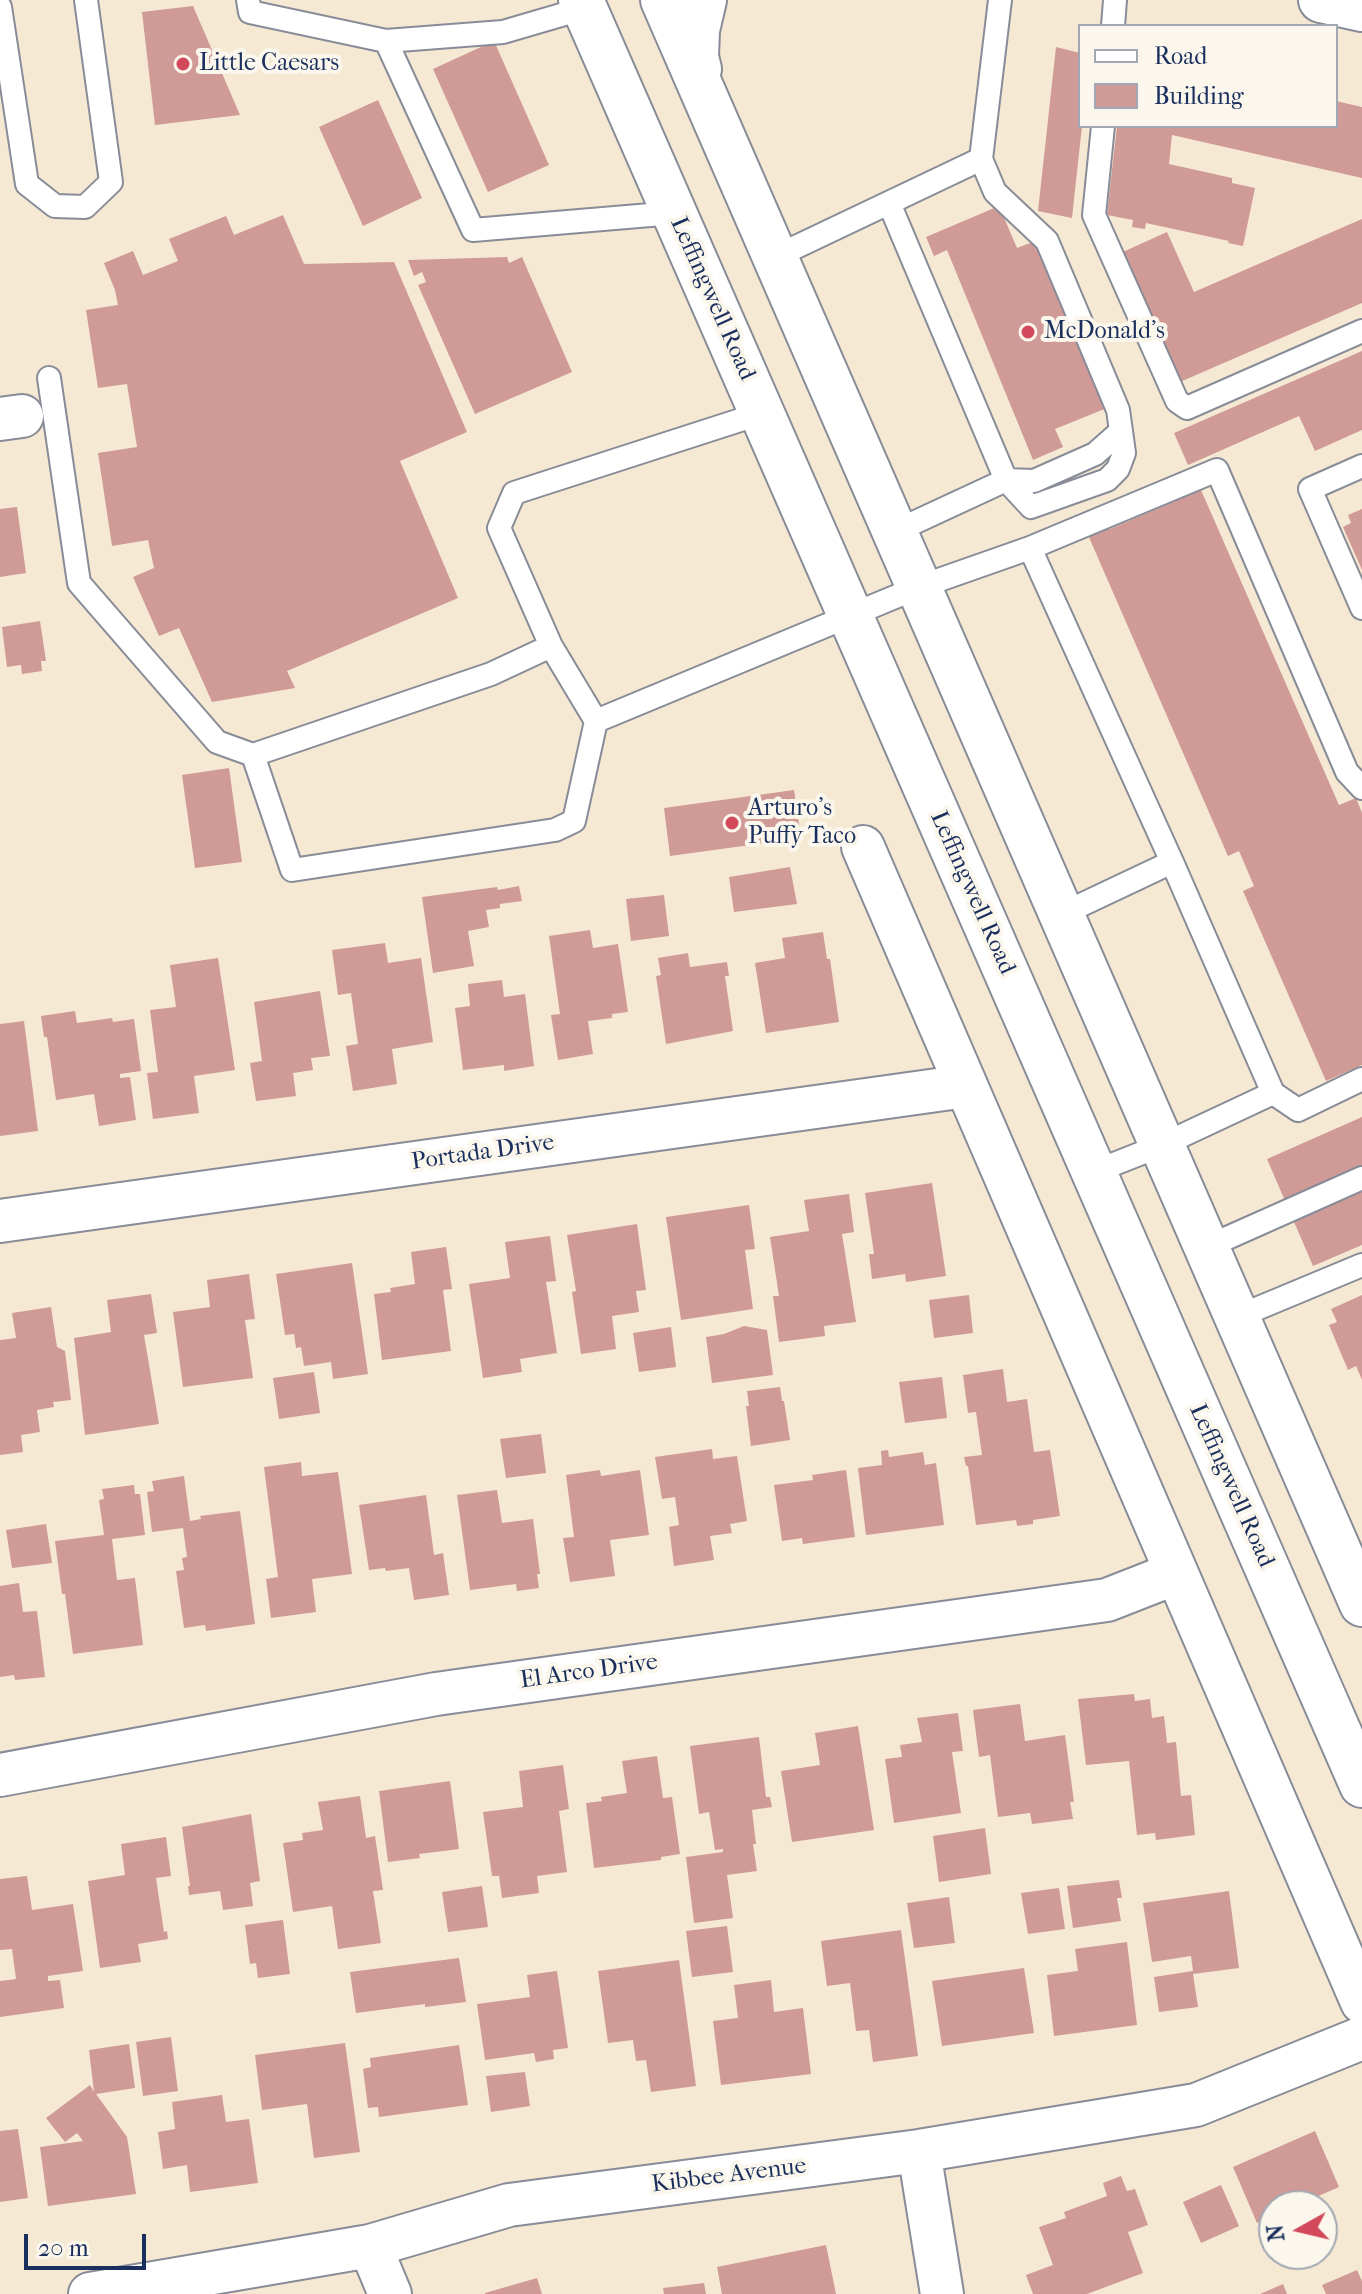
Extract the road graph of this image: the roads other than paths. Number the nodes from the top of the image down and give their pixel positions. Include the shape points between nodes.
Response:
1 (86, 0) edge
2 (248, 0) edge
3 (663, 0) edge
4 (704, 0) edge
5 (1000, 0) edge
6 (1115, 0) edge
7 (1321, 0) edge
8 (583, 4) edge
9 (0, 7) edge
10 (1362, 9) edge
11 (1113, 24) edge
12 (386, 41) junction
13 (707, 102) junction
14 (1103, 128) edge
15 (981, 159) junction
16 (889, 203) junction
17 (674, 213) junction
18 (775, 257) junction
19 (1362, 331) edge
20 (49, 378) dead end
21 (762, 413) junction
22 (1362, 466) edge
23 (1006, 480) junction
24 (894, 532) junction
25 (1030, 548) junction
26 (919, 587) junction
27 (1362, 608) edge
28 (851, 616) junction
29 (551, 646) junction
30 (596, 721) junction
31 (253, 755) junction
32 (1362, 788) edge
33 (863, 847) dead end
34 (1172, 862) junction
35 (1062, 914) junction
36 (1362, 1079) edge
37 (966, 1086) junction
38 (1273, 1093) junction
39 (1162, 1145) junction
40 (1094, 1172) junction
41 (1362, 1178) edge
42 (0, 1221) edge
43 (1207, 1247) junction
44 (1362, 1265) edge
45 (1237, 1317) junction
46 (1176, 1573) junction
47 (1362, 1604) edge
48 (0, 1775) edge
49 (1362, 1785) edge
50 (1362, 2002) edge
51 (1362, 2038) edge
52 (919, 2151) junction
53 (370, 2246) junction
54 (90, 2294) edge
55 (390, 2294) edge
56 (942, 2294) edge

1 - 9 lane via 111,182 85,207 55,206 27,184
2 - 12 lane via 250,12
3 - 13 main road
4 - 13 main road via 696,57
5 - 15 lane
6 - 11 lane
7 - 10 main road
8 - 12 lane via 503,32
8 - 17 main road, Leffingwell Road
12 - 17 lane via 473,230
13 - 18 main road
14 - 19 lane via 1094,215 1177,401 1187,408
15 - 16 lane
15 - 23 lane via 995,192 1047,241 1118,410 1121,431 1095,454 1034,481
16 - 18 lane
16 - 23 lane
17 - 21 main road, Leffingwell Road
18 - 24 main road
20 - 31 lane via 79,583 217,742
21 - 28 main road, Leffingwell Road
21 - 29 lane via 514,493 499,528
22 - 27 lane via 1310,489
23 - 24 lane
24 - 26 main road
25 - 26 lane
25 - 32 lane via 1217,470 1347,772
25 - 34 lane
26 - 28 lane
26 - 35 main road
28 - 30 lane
28 - 40 main road, Leffingwell Road
29 - 30 lane
29 - 31 lane via 491,674
30 - 31 lane via 574,821 555,830 292,870
33 - 37 street
34 - 35 lane
34 - 38 lane
35 - 39 main road
36 - 38 lane via 1298,1110
37 - 42 street, Portada Drive
37 - 46 street
38 - 39 lane
39 - 40 lane
39 - 43 main road
40 - 49 main road, Leffingwell Road
41 - 43 lane
43 - 45 main road
44 - 45 lane
45 - 47 main road
46 - 48 street, El Arco Drive via 1107,1600 436,1694
46 - 50 street
51 - 52 street, Kibbee Avenue via 1196,2105
52 - 53 street, Kibbee Avenue via 509,2205
52 - 56 street
53 - 54 street, Kibbee Avenue
53 - 55 street

